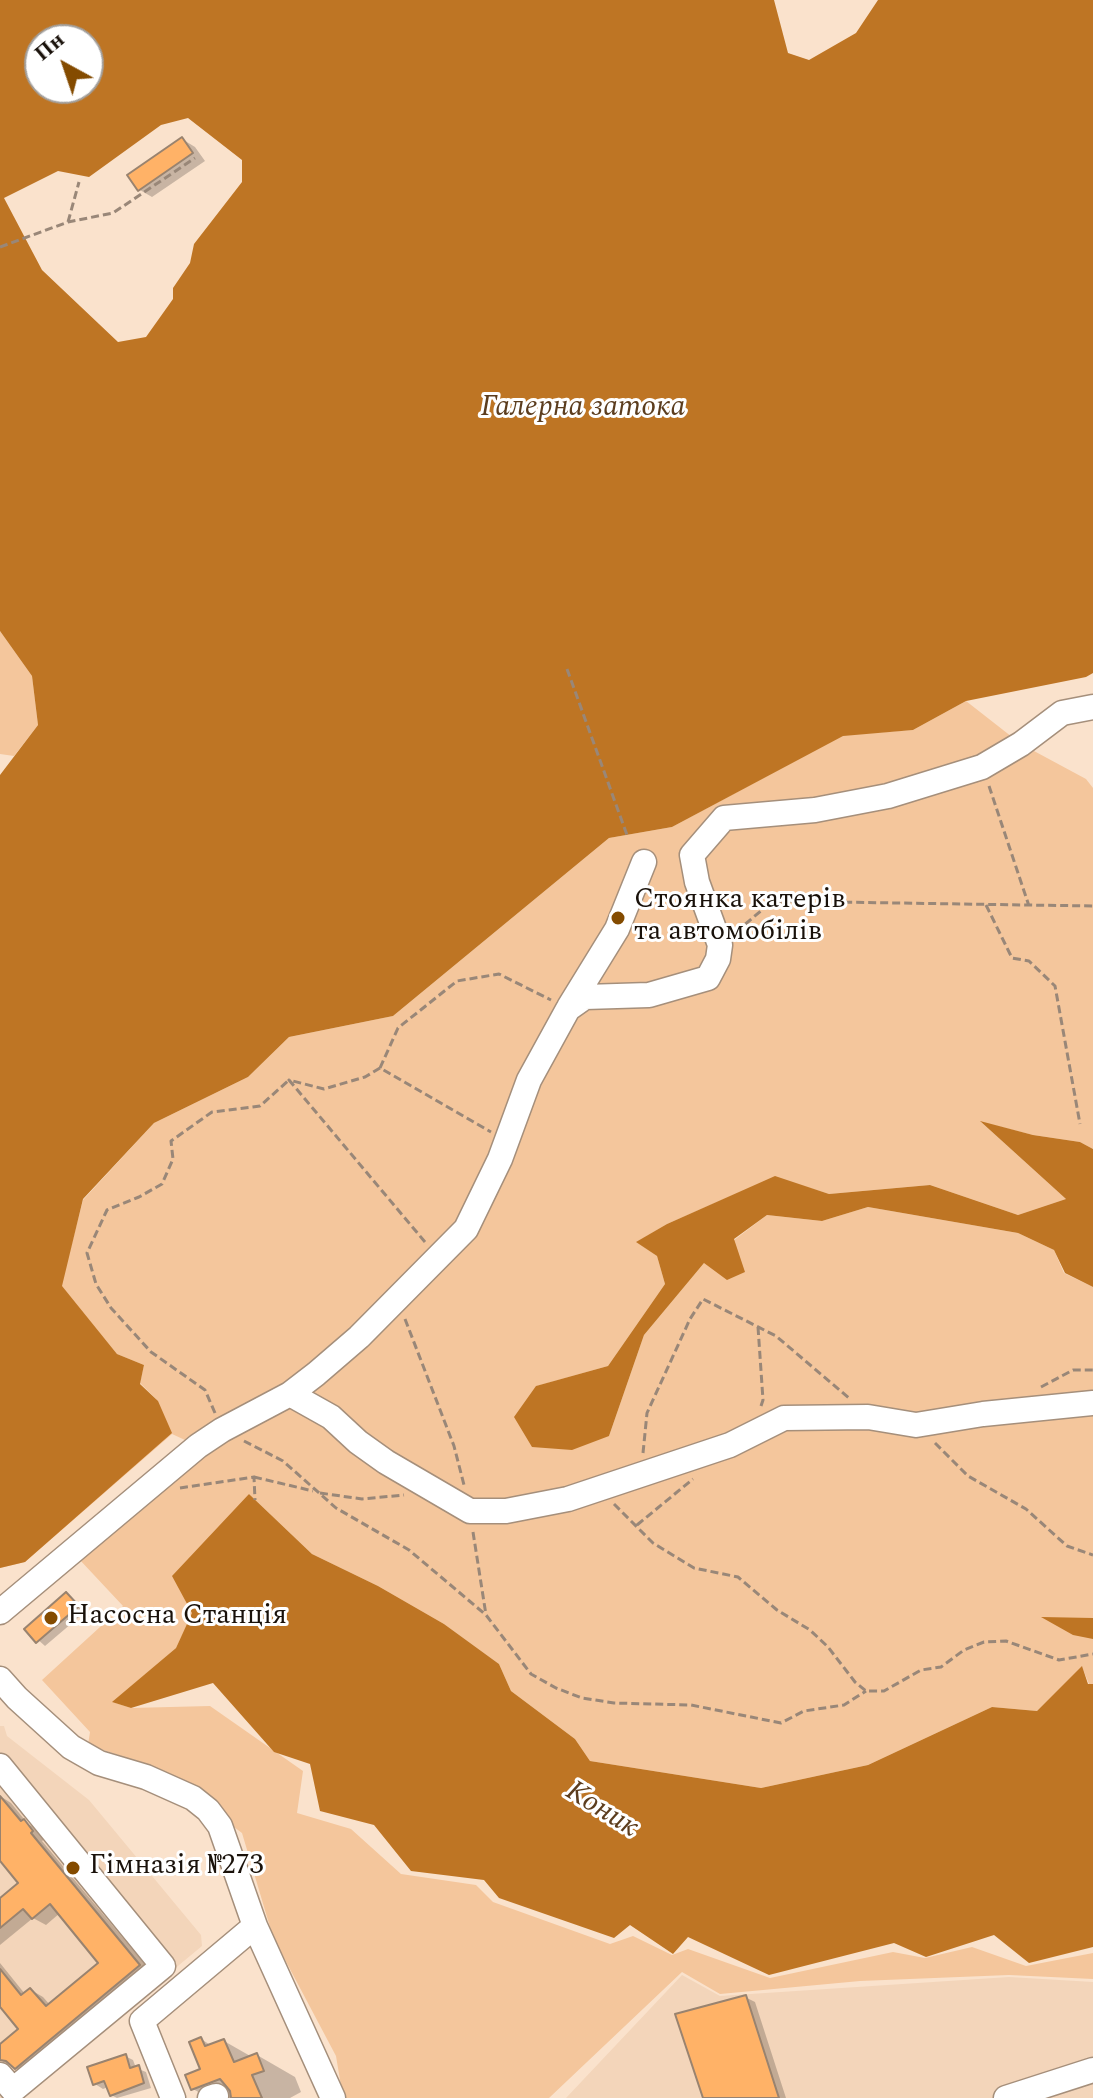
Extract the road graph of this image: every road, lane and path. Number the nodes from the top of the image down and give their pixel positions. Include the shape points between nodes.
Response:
1 (195, 158) dead end
2 (79, 182) dead end
3 (68, 222) junction
4 (0, 247) edge
5 (567, 669) dead end
6 (1093, 707) edge
7 (982, 767) junction
8 (627, 835) dead end
9 (644, 862) dead end
10 (986, 905) junction
11 (1029, 906) junction
12 (1093, 906) edge
13 (720, 945) junction
14 (568, 1009) junction
15 (380, 1068) junction
16 (289, 1080) junction
17 (1080, 1124) dead end
18 (507, 1141) junction
19 (438, 1257) junction
20 (395, 1301) junction
21 (758, 1327) junction
22 (290, 1394) junction
23 (1093, 1403) edge
24 (868, 1417) junction
25 (916, 1425) junction
26 (222, 1430) junction
27 (753, 1434) junction
28 (699, 1474) dead end
29 (640, 1475) junction
30 (254, 1477) junction
31 (172, 1489) dead end
32 (596, 1490) junction
33 (317, 1492) junction
34 (435, 1492) junction
35 (255, 1500) dead end
36 (470, 1511) junction
37 (637, 1525) junction
38 (1093, 1555) edge
39 (0, 1612) edge
40 (486, 1615) junction
41 (1093, 1654) edge
42 (0, 1679) edge
43 (866, 1691) junction
44 (0, 1766) edge
45 (255, 1926) junction
46 (1093, 2070) edge
47 (0, 2075) edge
48 (173, 2098) edge
49 (333, 2098) edge
50 (1006, 2098) edge

1 - 3 path via 113,213
2 - 3 path
3 - 4 path
5 - 8 path
6 - 7 street via 1062,713
7 - 11 path
7 - 13 street via 888,796 815,810 724,818 692,855
9 - 14 street via 617,929
10 - 11 path
10 - 13 path via 832,902 821,897 782,902 769,904
10 - 17 path via 1012,958 1029,961 1055,986
11 - 12 path
13 - 14 street via 708,978 649,995 585,997
14 - 15 path via 499,974 457,981 398,1028
14 - 18 street via 529,1080
15 - 16 path via 324,1089
15 - 18 path
16 - 19 path
16 - 26 path via 260,1106 212,1112 171,1141 173,1159 162,1184 107,1210 87,1253 96,1284 111,1308 151,1352 205,1390
18 - 19 street via 466,1229
19 - 20 street
20 - 22 street
20 - 36 path via 454,1446
21 - 24 path via 776,1336
21 - 27 path via 763,1400
21 - 29 path via 703,1299 647,1413
22 - 26 street
22 - 34 street
23 - 25 street
24 - 25 street
24 - 27 street via 784,1418
25 - 38 path via 968,1476 1026,1509 1067,1546
26 - 33 path via 283,1461
26 - 39 street
27 - 29 street
28 - 37 path
29 - 32 street
30 - 31 path
30 - 33 path
30 - 35 path
32 - 36 street via 506,1511
32 - 37 path
33 - 34 path via 362,1499
33 - 40 path via 409,1550
34 - 36 street
36 - 40 path
37 - 43 path via 653,1543 694,1568 738,1577 810,1630
40 - 43 path via 531,1674 582,1698 691,1705 781,1723 804,1711 844,1705
41 - 43 path via 1059,1660 1006,1641 984,1642 884,1691
42 - 45 street via 71,1747 99,1763 184,1793 208,1810 220,1826
44 - 47 street via 163,1966 13,2090
45 - 48 street via 142,2021
45 - 49 street
46 - 50 street

